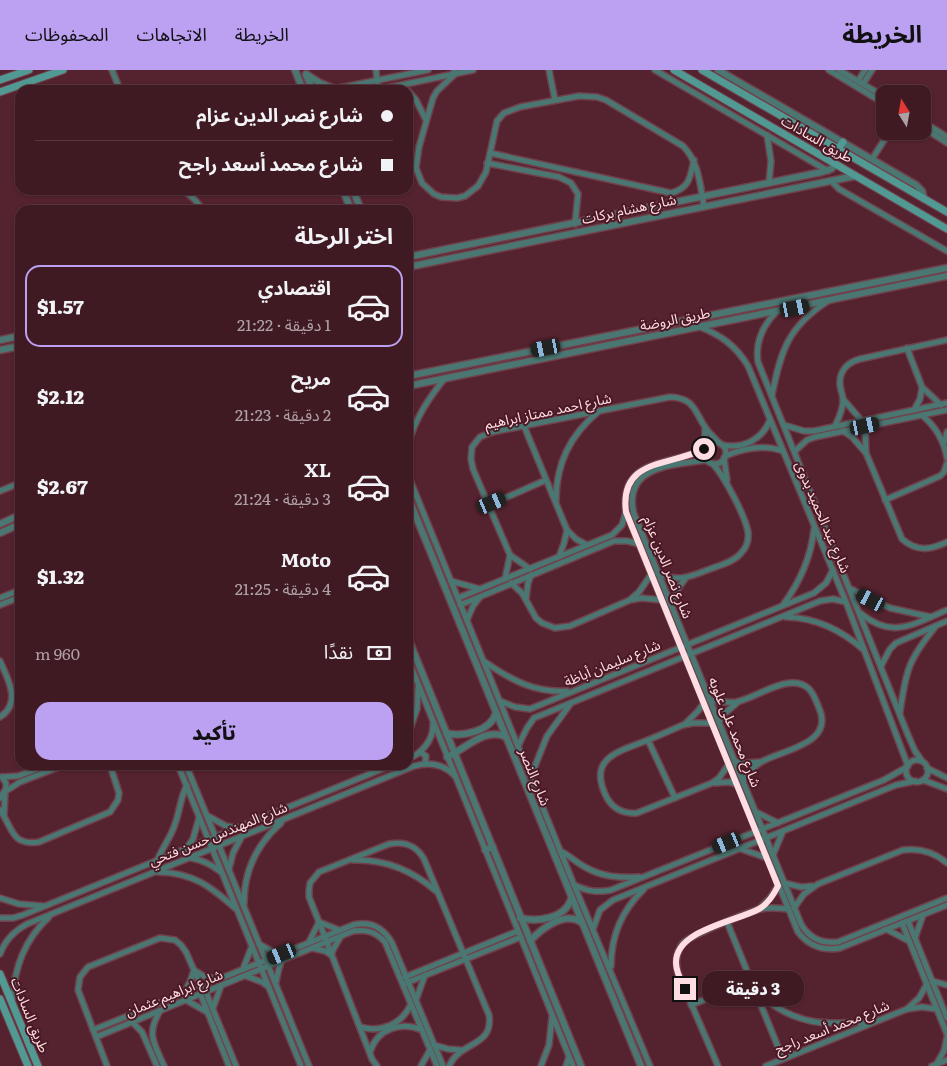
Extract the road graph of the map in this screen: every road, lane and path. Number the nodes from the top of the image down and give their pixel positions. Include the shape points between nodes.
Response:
1 (29, 70) edge
2 (63, 70) edge
3 (112, 70) edge
4 (295, 70) edge
5 (376, 70) edge
6 (428, 70) edge
7 (473, 70) edge
8 (549, 70) edge
9 (655, 70) edge
10 (674, 70) edge
11 (702, 70) edge
12 (718, 70) edge
13 (829, 70) edge
14 (864, 70) edge
15 (872, 70) edge
16 (305, 72) edge
17 (455, 72) edge
18 (842, 73) edge
19 (0, 80) edge
20 (377, 80) junction
21 (858, 81) junction
22 (863, 84) junction
23 (15, 85) edge
24 (16, 85) edge
25 (118, 85) edge
26 (301, 85) edge
27 (311, 85) edge
28 (324, 85) edge
29 (352, 85) edge
30 (377, 85) edge
31 (399, 85) edge
32 (1, 90) edge
33 (740, 92) junction
34 (876, 93) edge
35 (876, 94) edge
36 (413, 97) edge
37 (555, 100) junction
38 (756, 102) junction
39 (733, 104) junction
40 (748, 113) junction
41 (426, 120) junction
42 (931, 127) edge
43 (931, 133) edge
44 (766, 134) junction
45 (947, 137) edge
46 (884, 140) edge
47 (843, 142) junction
48 (947, 143) edge
49 (838, 149) junction
50 (490, 153) junction
51 (872, 159) junction
52 (694, 160) junction
53 (488, 163) junction
54 (536, 163) junction
55 (836, 164) junction
56 (828, 170) junction
57 (534, 172) junction
58 (855, 176) junction
59 (830, 181) junction
60 (769, 183) junction
61 (190, 195) edge
62 (703, 198) junction
63 (924, 199) junction
64 (199, 205) edge
65 (704, 206) junction
66 (947, 212) edge
67 (575, 224) junction
68 (947, 229) edge
69 (544, 230) junction
70 (545, 239) junction
71 (947, 250) edge
72 (413, 256) edge
73 (413, 266) edge
74 (947, 268) edge
75 (947, 276) edge
76 (904, 277) junction
77 (889, 280) junction
78 (906, 285) junction
79 (891, 288) junction
80 (829, 301) junction
81 (777, 311) junction
82 (700, 326) junction
83 (15, 337) edge
84 (0, 340) edge
85 (947, 340) edge
86 (579, 342) junction
87 (561, 345) junction
88 (15, 347) edge
89 (908, 348) junction
90 (0, 350) edge
91 (582, 350) junction
92 (563, 354) junction
93 (758, 362) junction
94 (748, 366) junction
95 (413, 375) edge
96 (445, 378) junction
97 (413, 385) edge
98 (922, 387) junction
99 (772, 395) junction
100 (843, 399) junction
101 (947, 404) edge
102 (941, 405) junction
103 (914, 410) junction
104 (947, 410) edge
105 (598, 411) junction
106 (922, 415) junction
107 (770, 420) junction
108 (864, 423) junction
109 (784, 425) junction
110 (524, 426) junction
111 (704, 426) junction
112 (835, 426) junction
113 (843, 430) junction
114 (413, 431) edge
115 (947, 432) edge
116 (721, 444) junction
117 (944, 445) junction
118 (704, 449) junction
119 (783, 451) junction
120 (795, 451) junction
121 (866, 453) junction
122 (725, 457) junction
123 (947, 458) edge
124 (706, 460) junction
125 (947, 463) edge
126 (712, 464) junction
127 (546, 480) junction
128 (727, 482) junction
129 (15, 485) edge
130 (413, 488) edge
131 (0, 491) edge
132 (885, 500) junction
133 (556, 504) junction
134 (488, 505) junction
135 (413, 510) edge
136 (626, 512) junction
137 (15, 517) edge
138 (0, 524) edge
139 (15, 526) edge
140 (814, 526) junction
141 (430, 530) junction
142 (567, 530) junction
143 (0, 533) edge
144 (422, 533) junction
145 (828, 534) junction
146 (612, 535) junction
147 (819, 538) junction
148 (614, 541) junction
149 (947, 542) edge
150 (640, 544) junction
151 (587, 545) junction
152 (510, 555) junction
153 (559, 557) junction
154 (530, 569) junction
155 (833, 570) junction
156 (656, 573) junction
157 (531, 575) junction
158 (505, 579) junction
159 (685, 579) junction
160 (451, 581) junction
161 (511, 583) junction
162 (851, 589) junction
163 (15, 592) edge
164 (481, 592) junction
165 (0, 598) edge
166 (458, 598) junction
167 (15, 599) edge
168 (526, 599) junction
169 (630, 600) junction
170 (662, 600) junction
171 (846, 602) junction
172 (0, 605) edge
173 (460, 605) junction
174 (671, 605) junction
175 (782, 606) junction
176 (947, 610) edge
177 (860, 613) junction
178 (783, 616) junction
179 (931, 617) junction
180 (466, 620) junction
181 (947, 621) edge
182 (911, 625) junction
183 (936, 626) junction
184 (914, 634) junction
185 (684, 646) junction
186 (865, 652) junction
187 (691, 654) junction
188 (413, 655) edge
189 (685, 656) junction
190 (0, 661) edge
191 (484, 661) junction
192 (881, 666) junction
193 (486, 669) junction
194 (413, 672) edge
195 (479, 672) junction
196 (416, 680) junction
197 (572, 691) junction
198 (710, 700) junction
199 (500, 701) junction
200 (738, 701) junction
201 (573, 702) junction
202 (704, 703) junction
203 (530, 709) junction
204 (496, 713) junction
205 (900, 715) junction
206 (0, 717) edge
207 (534, 718) junction
208 (413, 719) edge
209 (432, 719) junction
210 (719, 722) junction
211 (712, 723) junction
212 (683, 726) junction
213 (446, 733) junction
214 (506, 737) junction
215 (648, 740) junction
216 (518, 746) junction
217 (420, 752) junction
218 (455, 754) junction
219 (413, 756) edge
220 (447, 757) junction
221 (735, 761) junction
222 (762, 761) junction
223 (922, 761) junction
224 (426, 764) junction
225 (729, 764) junction
226 (413, 766) edge
227 (908, 766) junction
228 (927, 768) junction
229 (34, 770) edge
230 (51, 770) edge
231 (112, 770) edge
232 (180, 770) edge
233 (188, 770) edge
234 (378, 770) edge
235 (404, 770) edge
236 (1, 776) edge
237 (455, 776) junction
238 (530, 776) junction
239 (947, 778) edge
240 (922, 780) junction
241 (915, 781) junction
242 (743, 782) junction
243 (712, 783) junction
244 (737, 784) junction
245 (187, 785) junction
246 (947, 789) edge
247 (5, 792) junction
248 (0, 798) edge
249 (675, 798) junction
250 (756, 811) junction
251 (2, 813) edge
252 (206, 815) junction
253 (200, 817) junction
254 (547, 817) junction
255 (284, 820) junction
256 (539, 820) junction
257 (778, 823) junction
258 (237, 828) junction
259 (762, 829) junction
260 (756, 831) junction
261 (783, 831) junction
262 (215, 837) junction
263 (241, 837) junction
264 (766, 838) junction
265 (209, 840) junction
266 (760, 841) junction
267 (219, 846) junction
268 (493, 847) junction
269 (741, 848) junction
270 (186, 849) junction
271 (212, 849) junction
272 (485, 850) junction
273 (561, 852) junction
274 (773, 855) junction
275 (190, 858) junction
276 (767, 858) junction
277 (348, 860) junction
278 (157, 861) junction
279 (947, 864) edge
280 (229, 870) junction
281 (156, 872) junction
282 (222, 873) junction
283 (645, 876) junction
284 (784, 883) junction
285 (818, 884) junction
286 (574, 885) junction
287 (778, 886) junction
288 (647, 887) junction
289 (602, 892) junction
290 (438, 893) junction
291 (0, 898) edge
292 (947, 898) edge
293 (571, 899) junction
294 (608, 903) junction
295 (947, 905) edge
296 (47, 906) junction
297 (244, 906) junction
298 (237, 909) junction
299 (759, 909) junction
300 (791, 909) junction
301 (51, 914) junction
302 (923, 915) junction
303 (0, 918) edge
304 (520, 918) junction
305 (319, 922) junction
306 (582, 922) junction
307 (727, 922) junction
308 (905, 922) junction
309 (884, 927) junction
310 (593, 929) junction
311 (518, 931) junction
312 (340, 933) junction
313 (521, 937) junction
314 (325, 939) junction
315 (912, 940) junction
316 (530, 941) junction
317 (259, 943) junction
318 (252, 946) junction
319 (310, 946) junction
320 (463, 953) junction
321 (0, 954) edge
322 (282, 954) junction
323 (331, 954) junction
324 (465, 959) junction
325 (282, 960) junction
326 (267, 963) junction
327 (260, 966) junction
328 (611, 969) junction
329 (194, 970) junction
330 (242, 970) junction
331 (0, 974) edge
332 (425, 975) junction
333 (245, 976) junction
334 (403, 977) junction
335 (541, 978) junction
336 (218, 979) junction
337 (751, 981) junction
338 (406, 983) junction
339 (930, 983) junction
340 (222, 985) junction
341 (276, 985) junction
342 (947, 986) edge
343 (201, 987) junction
344 (269, 987) junction
345 (754, 989) junction
346 (184, 993) junction
347 (203, 993) junction
348 (0, 999) edge
349 (186, 1000) junction
350 (947, 1001) edge
351 (413, 1002) junction
352 (12, 1003) junction
353 (692, 1005) junction
354 (940, 1008) junction
355 (907, 1009) junction
356 (210, 1010) junction
357 (160, 1011) junction
358 (552, 1014) junction
359 (947, 1018) edge
360 (132, 1022) junction
361 (870, 1024) junction
362 (360, 1027) junction
363 (391, 1027) junction
364 (93, 1030) junction
365 (422, 1030) junction
366 (947, 1036) edge
367 (96, 1037) junction
368 (432, 1047) junction
369 (31, 1049) junction
370 (462, 1050) junction
371 (644, 1050) junction
372 (636, 1052) junction
373 (370, 1053) junction
374 (22, 1054) junction
375 (569, 1056) junction
376 (783, 1059) junction
377 (947, 1060) edge
378 (934, 1065) edge
379 (28, 1066) edge
380 (38, 1066) edge
381 (107, 1066) edge
382 (157, 1066) edge
383 (164, 1066) edge
384 (229, 1066) edge
385 (236, 1066) edge
386 (301, 1066) edge
387 (309, 1066) edge
388 (377, 1066) edge
389 (421, 1066) edge
390 (437, 1066) edge
391 (443, 1066) edge
392 (449, 1066) edge
393 (541, 1066) edge
394 (566, 1066) edge
395 (573, 1066) edge
396 (581, 1066) edge
397 (641, 1066) edge
398 (650, 1066) edge
399 (718, 1066) edge
400 (766, 1066) edge

1 - 19 main road
2 - 24 main road
3 - 25 street
4 - 26 street
5 - 20 street
6 - 20 street
7 - 17 street
8 - 37 street
9 - 44 street
10 - 39 main road, طريق السادات
11 - 33 main road, طريق السادات
12 - 47 street
13 - 18 street
14 - 21 street
15 - 22 street
16 - 27 street
16 - 28 street
17 - 31 street
17 - 41 street via 433,98
18 - 21 street
18 - 35 street
20 - 29 street
20 - 30 street
21 - 22 street
22 - 34 street
23 - 32 main road
33 - 38 main road, طريق السادات
33 - 39 main road via 740,100
36 - 41 street
37 - 50 street via 512,108 504,113 495,126
37 - 52 street via 588,95 606,100 683,146
38 - 40 main road via 749,105
38 - 49 main road, طريق السادات
39 - 40 main road, طريق السادات
40 - 55 main road, طريق السادات
41 - 53 street via 416,168 422,183 434,194 457,198 472,192 483,180
42 - 45 street
43 - 48 street
44 - 56 street
44 - 60 street via 771,162
46 - 51 street
47 - 49 main road
47 - 51 street
49 - 63 main road, طريق السادات
50 - 53 street
50 - 54 street
51 - 63 street via 920,188
52 - 54 street via 686,185 672,193
52 - 62 street
53 - 57 street
54 - 57 street
55 - 56 street, شارع هشام بركات
55 - 58 main road, طريق السادات
56 - 59 street
56 - 60 street, شارع هشام بركات
57 - 67 street via 571,183 578,194
58 - 59 street, شارع هشام بركات
58 - 68 main road, طريق السادات
59 - 65 street, شارع هشام بركات
59 - 71 street
60 - 62 street, شارع هشام بركات
61 - 64 street
62 - 65 street
62 - 67 street, شارع هشام بركات
63 - 66 main road, طريق السادات
65 - 70 street, شارع هشام بركات
67 - 69 street, شارع هشام بركات
69 - 70 street
69 - 72 street, شارع هشام بركات
70 - 73 street, شارع هشام بركات
74 - 76 street, طريق الروضة
75 - 78 street, طريق الروضة
76 - 77 street, طريق الروضة
76 - 78 street
77 - 79 street
77 - 86 street, طريق الروضة
78 - 79 street, طريق الروضة
79 - 80 street, طريق الروضة
80 - 81 street, طريق الروضة
80 - 99 street via 806,317 788,340 777,368
81 - 82 street, طريق الروضة
81 - 93 street, شارع عبد الحميد بدوى via 760,335
82 - 91 street, طريق الروضة
82 - 94 street, شارع عبد الحميد بدوى via 726,340
83 - 84 street
85 - 89 street
86 - 87 street, طريق الروضة
86 - 91 street
87 - 92 street
87 - 95 street, طريق الروضة
88 - 90 street
89 - 98 street
89 - 100 street via 849,364 841,373
91 - 92 street, طريق الروضة
92 - 96 street, طريق الروضة
93 - 94 street via 752,361
93 - 99 street, شارع عبد الحميد بدوى
94 - 107 street, شارع عبد الحميد بدوى
96 - 97 street, طريق الروضة
96 - 114 street via 427,401
98 - 102 street
98 - 103 street
99 - 109 street, شارع عبد الحميد بدوى
100 - 108 street
100 - 112 street
101 - 102 street
102 - 103 street
103 - 108 street
104 - 106 street
105 - 110 street, شارع احمد ممتاز ابراهيم
105 - 111 street, شارع احمد ممتاز ابراهيم via 677,398 695,408
105 - 133 street via 568,445 558,471
106 - 108 street
106 - 117 street
107 - 116 street via 763,434 750,442 732,446
107 - 119 street, شارع عبد الحميد بدوى
108 - 112 street
108 - 113 street
108 - 121 street
109 - 112 street via 804,431
109 - 120 street, شارع عبد الحميد بدوى
110 - 127 street
110 - 134 street, شارع احمد ممتاز ابراهيم via 486,434 472,447 471,459
111 - 116 street, شارع احمد ممتاز ابراهيم
111 - 118 street, شارع احمد ممتاز ابراهيم
113 - 120 street via 807,440
113 - 121 street
115 - 117 street
116 - 118 street via 710,443
116 - 122 street via 726,450
117 - 123 street
118 - 124 street
118 - 136 street, شارع نصر الدين عزام via 638,472 628,486
119 - 122 street via 761,447 740,450
119 - 140 street, شارع عبد الحميد بدوى
120 - 145 street, شارع عبد الحميد بدوى
121 - 132 street
122 - 126 street
122 - 128 street
124 - 126 street
124 - 156 street, شارع نصر الدين عزام via 650,472 634,489 634,514
125 - 132 street via 944,472 934,480
126 - 128 street
127 - 133 street
127 - 134 street
128 - 159 street via 748,532 746,547 737,558
129 - 131 street
130 - 141 street
132 - 149 street via 897,531 909,545 927,549
133 - 142 street
134 - 152 street, شارع احمد ممتاز ابراهيم
135 - 144 street, شارع النصر
136 - 146 street via 622,525
136 - 150 street, شارع نصر الدين عزام
137 - 138 street
139 - 143 street
140 - 147 street, شارع عبد الحميد بدوى
140 - 175 street via 813,542 802,576
141 - 144 street
141 - 160 street
142 - 151 street
142 - 153 street
144 - 195 street, شارع النصر
145 - 147 street
145 - 162 street, شارع عبد الحميد بدوى
146 - 148 street
146 - 151 street
147 - 155 street, شارع عبد الحميد بدوى
148 - 150 street
148 - 157 street
150 - 156 street, شارع نصر الدين عزام
151 - 153 street
152 - 154 street
152 - 158 street
153 - 154 street
154 - 158 street
155 - 171 street, شارع عبد الحميد بدوى
155 - 175 street, شارع سليمان أباظة via 820,589
156 - 159 street
156 - 169 street
156 - 170 street, شارع نصر الدين عزام
156 - 174 street, شارع نصر الدين عزام
157 - 161 street
157 - 168 street
158 - 164 street
159 - 174 street
160 - 164 street
160 - 166 street
161 - 164 street
161 - 168 street
162 - 177 street, شارع عبد الحميد بدوى
162 - 179 street via 890,608
163 - 165 street
164 - 166 street
164 - 173 street
164 - 180 street
166 - 173 street
167 - 172 street
168 - 169 street via 536,618 555,628 570,626
169 - 170 street
170 - 185 street, شارع نصر الدين عزام
171 - 178 street, شارع سليمان أباظة via 826,599
171 - 186 street, شارع عبد الحميد بدوى
173 - 180 street
174 - 185 street, شارع نصر الدين عزام
175 - 185 street, شارع سليمان أباظة
176 - 179 street
177 - 182 street via 870,622 885,628
177 - 192 street, شارع عبد الحميد بدوى
178 - 186 street via 828,626 841,632
178 - 187 street, شارع سليمان أباظة
179 - 182 street
180 - 191 street
181 - 183 street
182 - 184 street
183 - 184 street
183 - 205 street via 912,658
184 - 192 street via 896,643
185 - 187 street, شارع محمد على علوبه
185 - 189 street, شارع محمد على علوبه
185 - 197 street, شارع سليمان أباظة
186 - 227 street, شارع عبد الحميد بدوى
187 - 189 street, شارع سليمان أباظة
187 - 198 street, شارع محمد على علوبه
188 - 213 street
189 - 201 street, شارع سليمان أباظة
189 - 202 street, شارع محمد على علوبه
190 - 206 street via 13,694 8,710
191 - 193 street
191 - 197 street via 525,686
192 - 205 street, شارع عبد الحميد بدوى
193 - 195 street
193 - 199 street
194 - 196 street
195 - 204 street, شارع النصر
196 - 208 street via 418,689
196 - 209 street
197 - 203 street, شارع سليمان أباظة
198 - 200 street
198 - 210 street, شارع محمد على علوبه
199 - 203 street
199 - 216 street
200 - 210 street
200 - 222 street via 796,682 812,693 821,710 822,724 816,737
201 - 207 street, شارع سليمان أباظة
201 - 238 street via 547,736
202 - 211 street, شارع محمد على علوبه
202 - 212 street
203 - 207 street via 529,714
204 - 213 street via 490,723 467,734
204 - 214 street, شارع النصر
205 - 223 street, شارع عبد الحميد بدوى
207 - 216 street
209 - 217 street via 431,736
209 - 220 street
210 - 221 street, شارع محمد على علوبه
211 - 212 street
211 - 225 street, شارع محمد على علوبه
212 - 215 street
213 - 218 street
214 - 218 street via 488,736
214 - 256 street, شارع النصر
215 - 249 street
215 - 249 street via 619,750 606,760 601,776 608,800 616,809 630,814
216 - 238 street
217 - 219 street
217 - 224 street via 426,756
218 - 220 street
218 - 268 street
220 - 237 street
221 - 222 street
221 - 242 street, شارع محمد على علوبه
222 - 242 street
223 - 227 street via 912,761
223 - 228 street
224 - 226 street, شارع المهندس حسن فتحي
224 - 237 street via 442,766
225 - 243 street
225 - 244 street, شارع محمد على علوبه
227 - 241 street via 908,776
227 - 257 street via 884,780
228 - 239 street
228 - 240 street
229 - 236 street via 18,776
230 - 247 street via 20,782
231 - 251 street via 118,786 115,807 104,816 39,842 24,842 12,833
232 - 245 street
233 - 252 street
234 - 258 street, شارع المهندس حسن فتحي
235 - 255 street, شارع المهندس حسن فتحي
236 - 247 street via 6,783
237 - 272 street
238 - 254 street
240 - 241 street
240 - 246 street
241 - 261 street via 896,785
242 - 250 street, شارع محمد على علوبه
243 - 244 street
243 - 249 street
244 - 260 street, شارع محمد على علوبه
245 - 253 street
245 - 278 street via 173,832
247 - 248 street
247 - 251 street
250 - 257 street
250 - 259 street, شارع محمد على علوبه
252 - 258 street
252 - 262 street
253 - 265 street
253 - 270 street
254 - 256 street
254 - 273 street
255 - 263 street, شارع المهندس حسن فتحي
255 - 297 street via 256,851 246,878
256 - 293 street, شارع النصر
257 - 259 street
258 - 262 street, شارع المهندس حسن فتحي
259 - 260 street
259 - 264 street, شارع محمد على علوبه
260 - 266 street, شارع محمد على علوبه
260 - 283 street
261 - 264 street
261 - 274 street
262 - 265 street, شارع المهندس حسن فتحي
262 - 267 street
263 - 267 street, شارع المهندس حسن فتحي
263 - 280 street
264 - 266 street
264 - 274 street, شارع محمد على علوبه
265 - 270 street, شارع المهندس حسن فتحي
265 - 271 street
266 - 269 street
266 - 276 street, شارع محمد على علوبه
267 - 271 street, شارع المهندس حسن فتحي
267 - 280 street
268 - 272 street
268 - 304 street
269 - 276 street
269 - 288 street
270 - 278 street, شارع المهندس حسن فتحي
271 - 275 street, شارع المهندس حسن فتحي
271 - 282 street
272 - 311 street
273 - 283 street via 598,874 620,878
273 - 286 street
274 - 284 street, شارع محمد على علوبه
275 - 281 street, شارع المهندس حسن فتحي
275 - 282 street via 213,865
276 - 287 street, شارع محمد على علوبه
277 - 290 street via 397,866 426,882
277 - 290 street via 389,844 406,843 420,852
277 - 305 street via 319,872 310,883 309,897
278 - 296 street, شارع المهندس حسن فتحي
279 - 285 street via 931,852 903,850
280 - 297 street
281 - 298 street via 196,879
281 - 301 street, شارع المهندس حسن فتحي
282 - 298 street
283 - 289 street
284 - 285 street
284 - 300 street, شارع محمد على علوبه
285 - 300 street
286 - 289 street
286 - 310 street
287 - 299 street
287 - 300 street, شارع محمد على علوبه
288 - 294 street
288 - 328 street via 631,903 619,923 612,946
289 - 294 street
290 - 320 street
291 - 296 street via 18,904
292 - 309 street
293 - 304 street via 565,909 543,920
293 - 306 street, شارع النصر
294 - 310 street via 600,910
295 - 302 street
296 - 303 street, شارع المهندس حسن فتحي via 13,918
297 - 317 street
298 - 318 street
299 - 300 street
299 - 307 street
300 - 309 street via 794,924 802,937 820,948 840,948
301 - 321 street, شارع المهندس حسن فتحي via 19,928 6,940
301 - 352 street via 21,954
302 - 308 street
302 - 315 street
304 - 316 street
305 - 312 street
305 - 314 street
305 - 319 street
306 - 316 street via 564,920 541,930
306 - 372 street, شارع النصر
307 - 337 street
307 - 353 street via 688,939 679,950 676,965
308 - 309 street
308 - 315 street
309 - 315 street
310 - 328 street
311 - 313 street
311 - 320 street
312 - 314 street
312 - 323 street
312 - 334 street via 368,930 380,937
313 - 324 street
313 - 335 street
314 - 319 street
314 - 323 street
315 - 339 street
316 - 335 street
317 - 322 street
317 - 326 street
318 - 327 street
318 - 330 street
319 - 322 street
319 - 323 street
319 - 325 street
320 - 324 street
320 - 334 street
322 - 326 street
323 - 362 street
324 - 332 street
324 - 370 street via 490,1020 482,1040
325 - 326 street
325 - 341 street
326 - 327 street
326 - 341 street
327 - 330 street, شارع ابراهيم عثمان
327 - 333 street, شارع ابراهيم عثمان
327 - 344 street
328 - 371 street
329 - 336 street via 205,977
329 - 343 street
329 - 346 street
329 - 364 street via 181,945 168,938 153,940 88,967 80,977 78,990
330 - 336 street, شارع ابراهيم عثمان
331 - 352 main road, طريق السادات
332 - 338 street
332 - 351 street
333 - 340 street, شارع ابراهيم عثمان
333 - 344 street
334 - 338 street
335 - 358 street
335 - 396 street
336 - 343 street, شارع ابراهيم عثمان
337 - 345 street
337 - 353 street
338 - 351 street
339 - 342 street
339 - 354 street
339 - 355 street, شارع محمد أسعد راجح
340 - 347 street, شارع ابراهيم عثمان
340 - 356 street
341 - 387 street
343 - 346 street, شارع ابراهيم عثمان
343 - 347 street
344 - 386 street
345 - 361 street via 774,1006 797,1017 821,1023 855,1021
345 - 376 street
346 - 364 street, شارع ابراهيم عثمان
347 - 349 street, شارع ابراهيم عثمان
347 - 356 street
348 - 374 main road, طريق السادات
349 - 356 street
349 - 357 street, شارع ابراهيم عثمان
350 - 354 street
351 - 363 street
351 - 365 street
351 - 368 street
352 - 369 main road, طريق السادات
353 - 399 street
354 - 355 street, شارع محمد أسعد راجح
354 - 359 street
354 - 366 street
355 - 361 street, شارع محمد أسعد راجح
356 - 384 street
356 - 385 street
357 - 360 street, شارع ابراهيم عثمان
357 - 383 street via 151,1031
358 - 375 street
358 - 393 street via 549,1045
360 - 367 street, شارع ابراهيم عثمان
360 - 382 street via 142,1032
361 - 376 street, شارع محمد أسعد راجح
362 - 363 street via 375,1030
362 - 373 street
363 - 365 street via 407,1026
363 - 373 street via 377,1038
364 - 367 street
365 - 368 street
366 - 378 street via 944,1050
367 - 381 street
368 - 370 street
368 - 389 street
368 - 390 street
368 - 391 street
369 - 374 main road
369 - 380 main road, طريق السادات
370 - 392 street
371 - 372 street
371 - 398 street
372 - 397 street, شارع النصر
373 - 388 street
374 - 379 main road, طريق السادات
375 - 394 street
375 - 395 street
376 - 400 street, شارع محمد أسعد راجح
377 - 378 street

